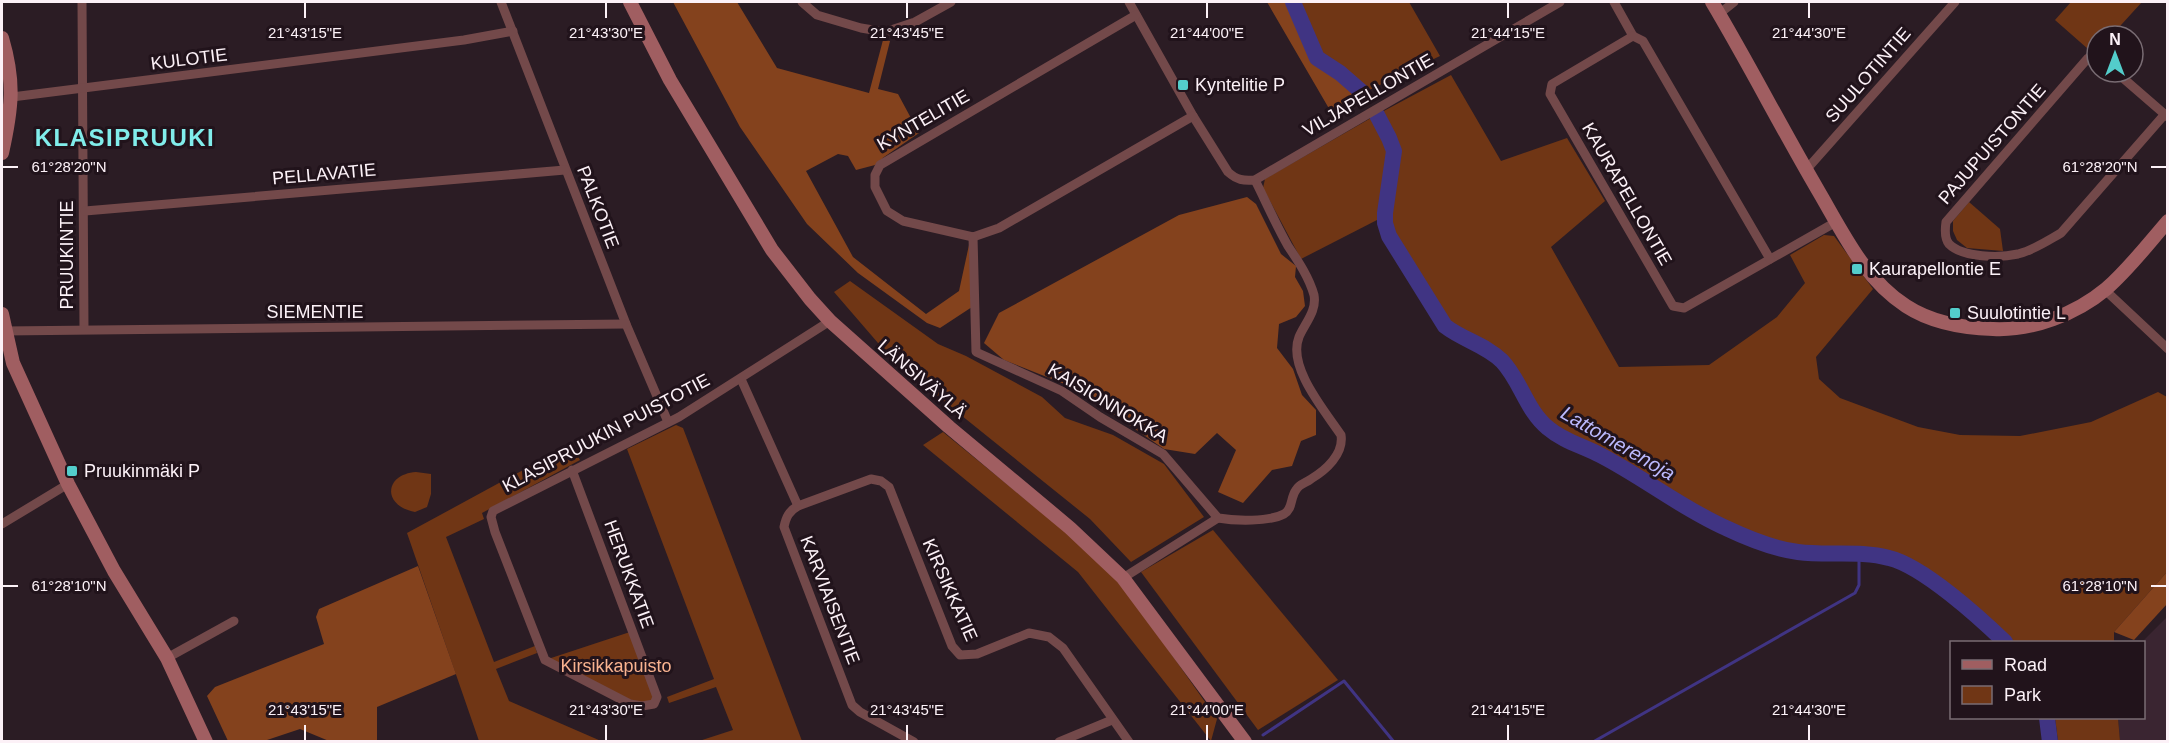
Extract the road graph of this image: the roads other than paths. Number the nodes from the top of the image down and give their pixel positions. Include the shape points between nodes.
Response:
1 (82, 2) edge
2 (501, 2) edge
3 (630, 2) edge
4 (802, 2) edge
5 (951, 2) edge
6 (1128, 2) edge
7 (1560, 2) edge
8 (1614, 2) edge
9 (1734, 2) edge
10 (1955, 2) edge
11 (1716, 8) edge
12 (1136, 15) junction
13 (513, 31) junction
14 (1633, 36) junction
15 (2, 38) edge
16 (2085, 61) edge
17 (2130, 84) edge
18 (83, 89) junction
19 (12, 97) junction
20 (1193, 116) junction
21 (2166, 116) edge
22 (2, 153) edge
23 (565, 170) junction
24 (1806, 170) junction
25 (1255, 180) junction
26 (85, 211) junction
27 (2168, 221) edge
28 (1836, 222) junction
29 (973, 237) junction
30 (1770, 259) junction
31 (2105, 290) junction
32 (2, 314) edge
33 (830, 321) junction
34 (626, 324) junction
35 (84, 329) junction
36 (4, 331) junction
37 (2168, 349) edge
38 (741, 379) junction
39 (668, 422) junction
40 (572, 470) junction
41 (68, 484) junction
42 (798, 506) junction
43 (491, 517) joint
44 (1218, 518) junction
45 (2, 524) edge
46 (1123, 578) junction
47 (234, 621) dead end
48 (166, 658) junction
49 (1112, 720) junction
50 (1238, 739) edge
51 (206, 741) edge
52 (914, 741) edge
53 (1059, 741) edge
54 (1129, 741) edge

1 - 18 street, PRUUKINTIE
2 - 13 street, PALKOTIE
3 - 33 main road, LÄNSIVÄYLÄ via 670,80 772,250
4 - 5 street via 817,15 885,32 915,22
6 - 12 street
7 - 25 street, VILJAPELLONTIE
8 - 14 street
9 - 11 street
10 - 24 street, SUULOTINTIE
11 - 24 main road
12 - 20 street
12 - 29 street, KYNTELITIE via 880,165 875,187 887,211 903,221
13 - 18 street, KULOTIE
13 - 23 street, PALKOTIE
14 - 30 street via 1643,42
14 - 30 street, KAURAPELLONTIE via 1552,84 1550,94 1673,306 1684,308
15 - 19 main road
16 - 21 street, PAJUPUISTONTIE via 1946,222 1944,233 1949,244 1963,252 1990,256 2018,254 2047,242 2061,233
17 - 21 street, PAJUPUISTONTIE
18 - 19 street, KULOTIE
18 - 26 street, PRUUKINTIE
19 - 22 main road
20 - 25 street via 1228,172 1244,181
20 - 29 street via 999,228
23 - 26 street, PELLAVATIE
23 - 34 street, PALKOTIE
24 - 28 main road
25 - 44 street via 1314,295 1311,315 1296,348 1297,359 1342,443 1337,456 1322,471 1297,488 1286,513 1269,518
26 - 35 street, PRUUKINTIE
27 - 31 main road
28 - 30 street, KAURAPELLONTIE
28 - 31 main road via 1879,283 1904,305 1945,323 2006,330 2032,326
29 - 44 street, KAISIONNOKKA via 976,351 1062,391 1162,454
31 - 37 street
32 - 36 main road
33 - 38 street, KLASIPRUUKIN PUISTOTIE
33 - 46 main road, LÄNSIVÄYLÄ
34 - 35 street, SIEMENTIE
34 - 39 street, PALKOTIE
35 - 36 street, SIEMENTIE
36 - 41 main road via 19,380
38 - 39 street, KLASIPRUUKIN PUISTOTIE
38 - 42 street
39 - 40 street, KLASIPRUUKIN PUISTOTIE
40 - 43 street, KLASIPRUUKIN PUISTOTIE via 493,511
40 - 43 street, HERUKKATIE via 657,697 654,704 630,704 545,660
41 - 45 street
41 - 48 main road
42 - 49 street, KIRSIKKATIE via 871,479 881,481 889,488 952,646 960,655 977,654 1029,633 1048,637 1063,648
42 - 52 street, KARVIAISENTIE via 786,518 784,527 852,705
44 - 46 street
46 - 50 main road, LÄNSIVÄYLÄ
47 - 48 street
48 - 51 main road
49 - 53 street
49 - 54 street, KIRSIKKATIE

